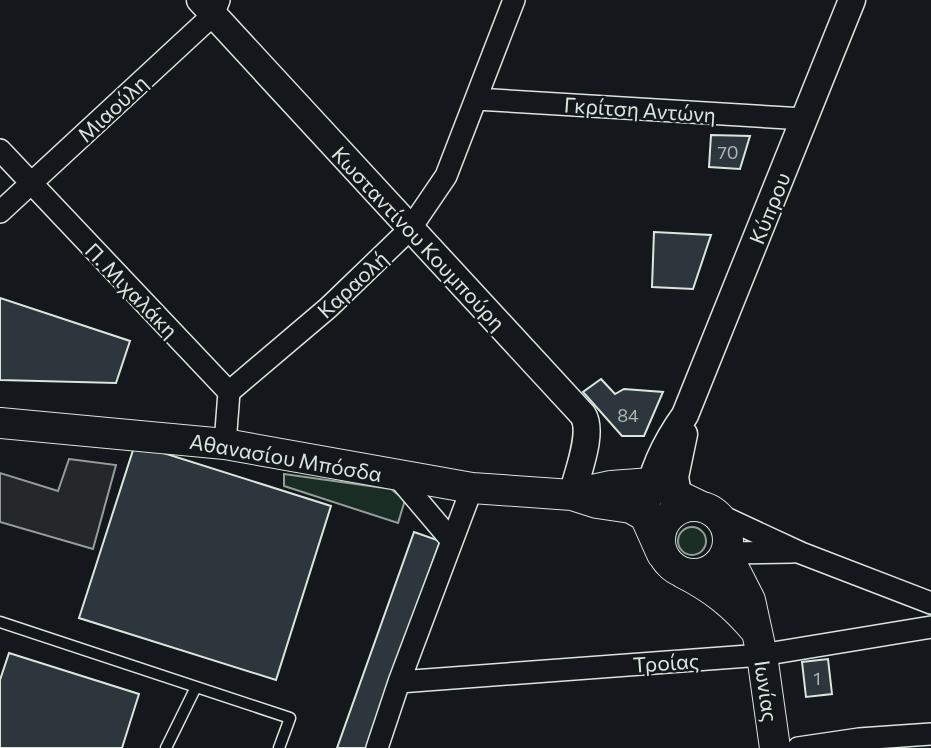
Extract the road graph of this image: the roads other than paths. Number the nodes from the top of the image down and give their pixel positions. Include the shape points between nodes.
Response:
1 (514, 0) edge
2 (852, 0) edge
3 (210, 5) edge
4 (476, 99) junction
5 (804, 119) junction
6 (0, 150) edge
7 (31, 183) junction
8 (0, 212) edge
9 (410, 229) junction
10 (229, 392) junction
11 (0, 423) edge
12 (225, 444) junction
13 (397, 476) junction
14 (472, 488) junction
15 (572, 495) junction
16 (687, 499) junction
17 (645, 516) junction
18 (452, 541) junction
19 (726, 553) junction
20 (801, 553) junction
21 (671, 563) junction
22 (931, 603) edge
23 (0, 622) edge
24 (931, 627) edge
25 (760, 644) junction
26 (399, 682) junction
27 (196, 687) junction
28 (931, 734) edge
29 (166, 748) edge
30 (279, 748) edge
31 (377, 748) edge
32 (775, 748) edge
33 (798, 748) edge

1 - 4 street, Καραολή
2 - 5 street, Κύπρου
3 - 7 street, Μιαούλη
3 - 9 street, Κωσταντίνου Κουμπούρη
4 - 5 street, Γκρίτση Αντώνη
4 - 9 street, Καραολή via 446,176
5 - 16 street, Κύπρου via 685,415 675,477
6 - 7 street, Π. Μιχαλάκη
7 - 8 street, Μιαούλη
7 - 10 street, Π. Μιχαλάκη
9 - 10 street, Καραολή via 328,308
9 - 15 street, Κωσταντίνου Κουμπούρη via 588,422
10 - 12 street
11 - 12 main road, Αθανασίου Μπόσδα
12 - 13 main road, Αθανασίου Μπόσδα
13 - 14 main road, Αθανασίου Μπόσδα
13 - 18 street
14 - 15 main road, Αθανασίου Μπόσδα
14 - 18 street
15 - 16 main road, Αθανασίου Μπόσδα via 611,486
15 - 17 main road, Αθανασίου Μπόσδα via 632,508
16 - 17 street, Κύπρου
16 - 19 main road via 723,521 728,533
16 - 20 street, Αθανασίου Μπόσδα
16 - 21 main road via 668,519 660,536
17 - 21 main road
18 - 26 street
19 - 20 street, Αθανασίου Μπόσδα
19 - 21 main road via 719,565 694,575
19 - 25 main road, Ιωνίας via 750,600
20 - 22 street, Αθανασίου Μπόσδα
21 - 25 main road, Ιωνίας via 718,592 741,613
23 - 27 lane
24 - 25 street, Τροίας
25 - 26 street, Τροίας
25 - 32 main road, Ιωνίας
26 - 31 street
27 - 29 lane
27 - 30 lane via 290,718
28 - 33 street via 859,738

